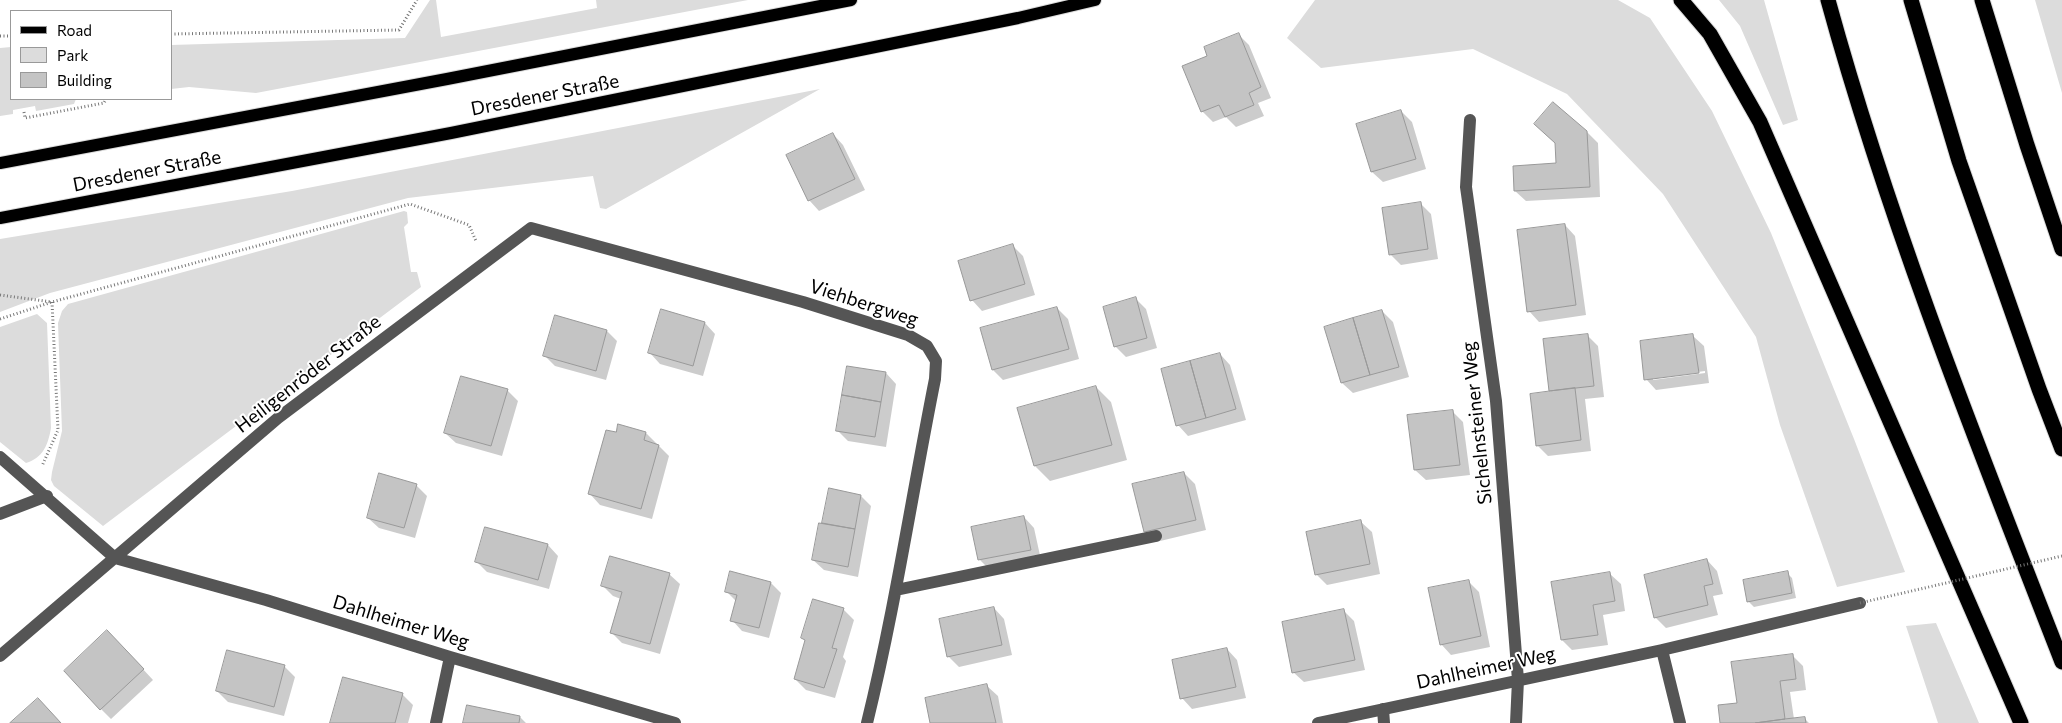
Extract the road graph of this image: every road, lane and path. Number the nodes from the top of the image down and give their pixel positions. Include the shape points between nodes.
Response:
1 (417, 0) edge
2 (851, 0) edge
3 (1095, 0) edge
4 (1681, 0) edge
5 (1828, 0) edge
6 (1911, 0) edge
7 (1982, 0) edge
8 (172, 34) edge
9 (106, 100) edge
10 (24, 112) dead end
11 (1470, 120) dead end
12 (0, 162) edge
13 (0, 218) edge
14 (531, 228) joint
15 (2059, 237) edge
16 (2062, 249) edge
17 (485, 261) junction
18 (0, 295) edge
19 (52, 302) junction
20 (0, 320) edge
21 (2062, 448) edge
22 (0, 457) edge
23 (33, 485) junction
24 (47, 496) junction
25 (0, 514) edge
26 (1156, 536) dead end
27 (2062, 556) edge
28 (115, 558) junction
29 (896, 590) junction
30 (1860, 603) joint
31 (1662, 650) junction
32 (0, 656) edge
33 (450, 658) junction
34 (2062, 662) edge
35 (1518, 680) junction
36 (1383, 709) junction
37 (436, 723) edge
38 (675, 723) edge
39 (867, 723) edge
40 (1318, 723) edge
41 (1384, 723) edge
42 (1516, 723) edge
43 (1680, 723) edge
44 (2021, 723) edge

1 - 8 path via 399,30
2 - 12 main road, Dresdener Straße
3 - 13 main road, Dresdener Straße via 452,133
4 - 44 highway via 1710,34 1760,122
5 - 34 highway via 1886,191 1968,419
6 - 21 highway via 1959,162
7 - 15 highway
9 - 10 path via 104,103 25,118
11 - 35 street, Sichelnsteiner Weg via 1466,186 1496,401
14 - 17 street, Heiligenröder Straße
14 - 29 street, Viehbergweg via 803,302 908,335 927,346 936,361 935,379
15 - 16 highway
17 - 19 path via 469,224 410,204
17 - 28 street, Heiligenröder Straße via 278,418
18 - 19 path
19 - 20 path
19 - 23 path via 58,430
22 - 23 street
23 - 24 street
24 - 25 street
24 - 28 street
26 - 29 street
27 - 30 path, bridge
28 - 32 street, Heiligenröder Straße
28 - 33 street, Dahlheimer Weg via 266,600
29 - 39 street, Viehbergweg
30 - 31 street, Dahlheimer Weg
31 - 35 street, Dahlheimer Weg
31 - 43 street
33 - 37 street
33 - 38 street, Dahlheimer Weg
35 - 36 street, Dahlheimer Weg
35 - 42 street, Sichelnsteiner Weg
36 - 40 street, Dahlheimer Weg
36 - 41 street

